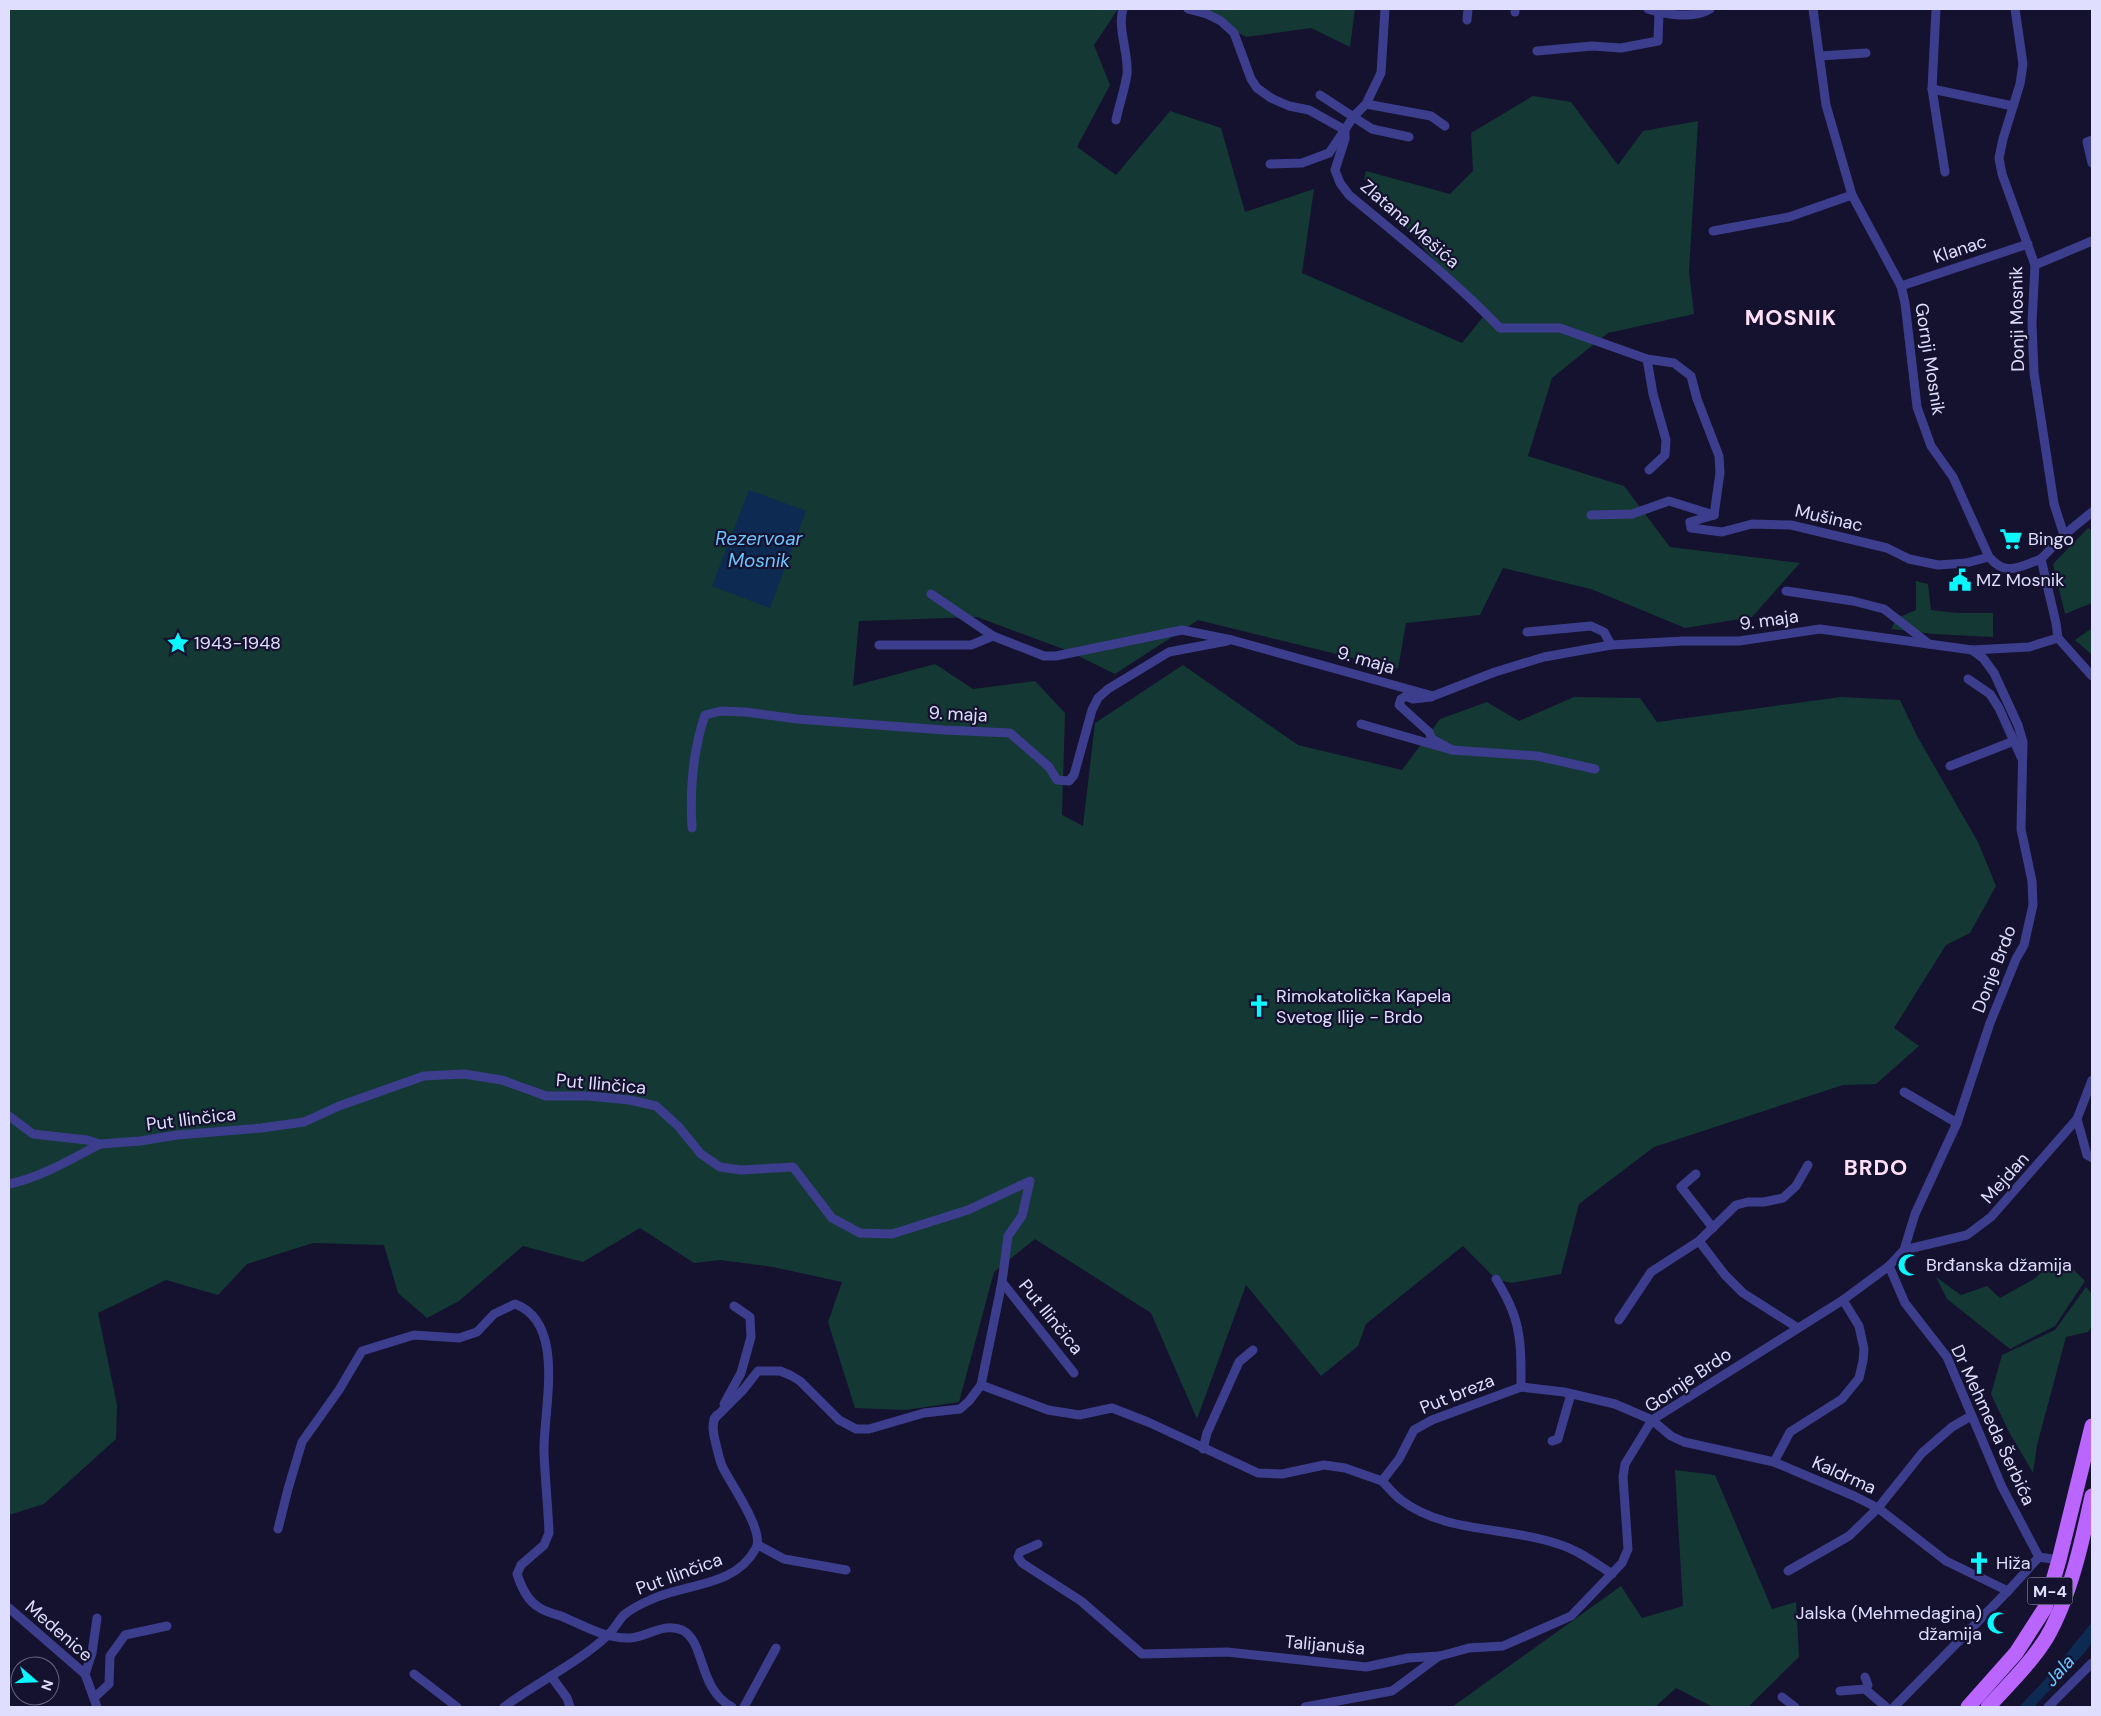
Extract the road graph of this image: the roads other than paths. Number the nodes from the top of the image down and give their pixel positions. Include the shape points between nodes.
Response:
1 (1123, 9) edge
2 (1188, 9) edge
3 (1385, 9) edge
4 (1468, 9) edge
5 (1648, 9) edge
6 (1710, 9) edge
7 (1813, 9) edge
8 (1936, 9) edge
9 (2015, 9) edge
10 (1659, 12) junction
11 (1467, 20) dead end
12 (1537, 51) dead end
13 (1866, 54) dead end
14 (1820, 56) junction
15 (1932, 89) junction
16 (1320, 95) dead end
17 (1366, 104) junction
18 (2013, 106) junction
19 (1354, 116) junction
20 (1116, 120) dead end
21 (1445, 126) dead end
22 (1345, 130) junction
23 (1409, 138) dead end
24 (2092, 140) edge
25 (2092, 163) edge
26 (1270, 164) dead end
27 (1945, 172) dead end
28 (1852, 195) junction
29 (1713, 231) dead end
30 (2092, 241) edge
31 (2028, 244) junction
32 (2035, 265) junction
33 (1901, 286) junction
34 (1648, 360) junction
35 (1649, 470) dead end
36 (2092, 512) edge
37 (1591, 515) dead end
38 (1714, 515) junction
39 (2064, 535) junction
40 (1989, 557) junction
41 (2041, 559) junction
42 (1786, 591) dead end
43 (932, 594) dead end
44 (1527, 632) dead end
45 (993, 636) junction
46 (2058, 638) junction
47 (1232, 640) junction
48 (879, 645) dead end
49 (1611, 645) junction
50 (1931, 645) junction
51 (1972, 650) junction
52 (2092, 676) edge
53 (1968, 679) dead end
54 (1433, 696) junction
55 (1361, 724) dead end
56 (2014, 740) junction
57 (1452, 750) junction
58 (2023, 762) junction
59 (1950, 766) dead end
60 (1595, 769) dead end
61 (692, 828) dead end
62 (2092, 1080) edge
63 (1904, 1092) dead end
64 (9, 1116) edge
65 (2077, 1120) junction
66 (1957, 1123) junction
67 (100, 1144) junction
68 (2092, 1158) edge
69 (1808, 1165) dead end
70 (1696, 1174) dead end
71 (9, 1184) edge
72 (1713, 1228) junction
73 (1699, 1241) junction
74 (1904, 1250) junction
75 (1889, 1266) junction
76 (1496, 1279) dead end
77 (1002, 1282) junction
78 (1843, 1300) junction
79 (734, 1306) dead end
80 (1618, 1320) dead end
81 (1798, 1328) junction
82 (1254, 1350) dead end
83 (1074, 1373) dead end
84 (981, 1384) junction
85 (1521, 1387) junction
86 (1571, 1394) junction
87 (1970, 1416) junction
88 (714, 1419) junction
89 (1652, 1420) junction
90 (2092, 1426) edge
91 (1552, 1441) dead end
92 (1203, 1449) junction
93 (1774, 1462) junction
94 (1382, 1481) junction
95 (2092, 1496) edge
96 (1878, 1508) junction
97 (278, 1529) dead end
98 (1038, 1544) dead end
99 (758, 1545) junction
100 (2039, 1557) junction
101 (2059, 1560) junction
102 (846, 1570) dead end
103 (1788, 1571) dead end
104 (1612, 1574) junction
105 (2008, 1591) junction
106 (9, 1608) edge
107 (97, 1618) dead end
108 (166, 1626) dead end
109 (1532, 1635) joint
110 (608, 1636) junction
111 (776, 1648) dead end
112 (1440, 1656) junction
113 (2092, 1663) edge
114 (85, 1674) junction
115 (414, 1674) dead end
116 (551, 1676) junction
117 (1866, 1677) dead end
118 (1865, 1689) junction
119 (1840, 1692) dead end
120 (95, 1697) junction
121 (1782, 1697) dead end
122 (98, 1707) edge
123 (457, 1707) edge
124 (504, 1707) edge
125 (570, 1707) edge
126 (732, 1707) edge
127 (744, 1707) edge
128 (1305, 1707) edge
129 (1795, 1707) edge
130 (1886, 1707) edge
131 (1894, 1707) edge
132 (1968, 1707) edge
133 (1988, 1707) edge
134 (2048, 1707) edge

1 - 20 street via 1121,21 1127,74
2 - 22 street via 1208,14 1234,33 1256,88 1289,106 1309,110
3 - 17 street, Zlatana Mešića via 1381,73
4 - 11 street
5 - 10 street
6 - 10 street via 1682,15
7 - 14 street, Gornji Mosnik
8 - 15 street
9 - 18 street, Donji Mosnik via 2022,64
10 - 12 street via 1658,41 1621,48 1592,46
13 - 14 street
14 - 28 street, Gornji Mosnik via 1826,105
15 - 18 street
15 - 27 street
16 - 19 street
17 - 19 street, Zlatana Mešića
17 - 21 street via 1431,116
18 - 31 street, Donji Mosnik via 2000,158 2002,174
19 - 22 street, Zlatana Mešića
19 - 23 street via 1372,128
22 - 26 street, Zlatana Mešića via 1329,153 1302,163
22 - 34 street, Zlatana Mešića via 1335,170 1349,195 1435,266 1500,328 1560,328
24 - 25 street via 2087,142
28 - 29 street via 1789,217
28 - 33 street, Gornji Mosnik
30 - 32 street
31 - 32 street, Donji Mosnik
31 - 33 street, Klanac
32 - 39 street, Donji Mosnik via 2034,373 2054,504
33 - 40 street, Gornji Mosnik via 1917,407 1932,446 1953,478
34 - 35 street via 1652,394 1666,440 1664,455
34 - 38 street via 1674,363 1691,376 1719,456
36 - 39 street
37 - 38 street via 1632,514 1669,501
38 - 40 street, Mušinac via 1690,522 1692,528 1722,532 1752,524 1791,525 1887,548 1909,559 1938,565
39 - 41 street
40 - 41 street via 2003,569
41 - 46 street
42 - 50 street, 9. maja via 1884,609
43 - 45 street, 9. maja
44 - 49 street via 1590,626 1604,632
45 - 47 street, 9. maja via 1044,656 1182,630
45 - 48 street via 971,645
46 - 51 street, 9. maja via 2030,647
46 - 52 street
47 - 54 street, 9. maja
47 - 61 street, 9. maja via 1169,652 1108,689 1092,710 1074,775 1069,780 1057,780 1049,767 1010,733 797,719 745,712 721,711 706,715 699,732 691,804
49 - 50 street, 9. maja via 1739,641 1820,629
49 - 54 street, 9. maja via 1544,656
50 - 51 street, 9. maja
51 - 58 street, Donje Brdo via 1994,673 2018,725 2023,742
53 - 56 street, Donje Brdo via 1990,694
54 - 57 street, 9. maja via 1413,699 1406,696 1399,705 1432,738
55 - 57 street, 9. maja
56 - 58 street, Donje Brdo
56 - 59 street
57 - 60 street, 9. maja via 1537,756
58 - 66 street, Donje Brdo via 2021,829 2032,881 2033,906 2024,945 1990,1023
62 - 65 street, Mejdan
63 - 66 street
64 - 67 street, Put Ilinčica via 33,1134
65 - 68 street via 2087,1156
65 - 74 street, Mejdan via 1991,1218 1967,1235
66 - 74 street, Donje Brdo via 1915,1214
67 - 71 street, Put Ilinčica via 70,1160
67 - 77 street, Put Ilinčica via 304,1122 424,1076 464,1074 502,1080 546,1096 588,1096 656,1106 701,1154 720,1167 741,1170 793,1167 832,1218 860,1233 892,1234 968,1210 1030,1181 1022,1216 1008,1236
69 - 72 street via 1796,1186 1783,1198 1736,1205
70 - 72 street via 1681,1188
72 - 73 street
73 - 80 street via 1651,1272
73 - 81 street via 1743,1293
74 - 75 street, Donje Brdo
75 - 78 street, Gornje Brdo
75 - 87 street, Dr Mehmeda Šerbića via 1905,1304 1946,1357
76 - 85 street, Put breza via 1513,1311 1519,1336
77 - 83 street, Put Ilinčica
77 - 84 street, Put Ilinčica
78 - 81 street, Gornje Brdo
78 - 93 street via 1859,1326 1864,1349 1858,1378 1842,1399 1790,1432
79 - 88 street via 750,1317 751,1338 741,1373
81 - 89 street, Gornje Brdo
82 - 92 street via 1240,1362 1206,1433
84 - 88 street, Put Ilinčica via 960,1409 924,1413 869,1430 856,1429 839,1420 790,1375 780,1371 758,1371
84 - 92 street via 1048,1410 1079,1415 1112,1408
85 - 86 street, Put breza
85 - 94 street, Put breza via 1432,1420 1414,1430
86 - 89 street, Put breza via 1615,1404
86 - 91 street via 1558,1439
87 - 96 street via 1922,1453
87 - 100 street, Dr Mehmeda Šerbića
88 - 99 street via 712,1430 721,1464 755,1528
89 - 93 street, Kaldrma via 1684,1442
89 - 104 street, Gornje Brdo via 1625,1464 1628,1549
90 - 101 main road, M-4
92 - 94 street via 1258,1473 1282,1474 1324,1465 1345,1468
93 - 96 street, Kaldrma
94 - 104 street via 1400,1500 1443,1522 1561,1544
95 - 133 main road, M-4 via 2059,1614 2030,1660
96 - 103 street via 1849,1536
96 - 105 street, Kaldrma via 1946,1561
97 - 110 street via 302,1442 362,1351 414,1335 459,1338 477,1332 494,1314 515,1304 528,1309 544,1337 550,1370 544,1451 549,1533 544,1545 521,1565 517,1574 523,1590 539,1608
98 - 112 street, Talijanuša via 1020,1552 1018,1557 1022,1563 1081,1601 1142,1654 1227,1652 1366,1667 1408,1658
99 - 102 street via 784,1559
99 - 110 street, Put Ilinčica via 751,1558 726,1576 697,1587 662,1594 634,1608 623,1616
100 - 101 street
100 - 105 street
101 - 132 main road, M-4 via 2045,1608 2032,1630
104 - 109 street, Gornje Brdo via 1571,1616
105 - 131 street
106 - 114 street, Medenice
107 - 114 street
108 - 120 street via 125,1635 110,1656 109,1684
109 - 112 street, Talijanuša via 1503,1646 1469,1648
110 - 116 street
110 - 126 street via 630,1638 664,1628 681,1630 693,1639 716,1695
111 - 127 street
112 - 128 street via 1392,1691
113 - 134 street
114 - 120 street, Medenice
115 - 123 street
116 - 124 street
116 - 125 street via 568,1698
117 - 118 street via 1868,1685
118 - 119 street
118 - 130 street
120 - 122 street, Medenice
121 - 129 street

